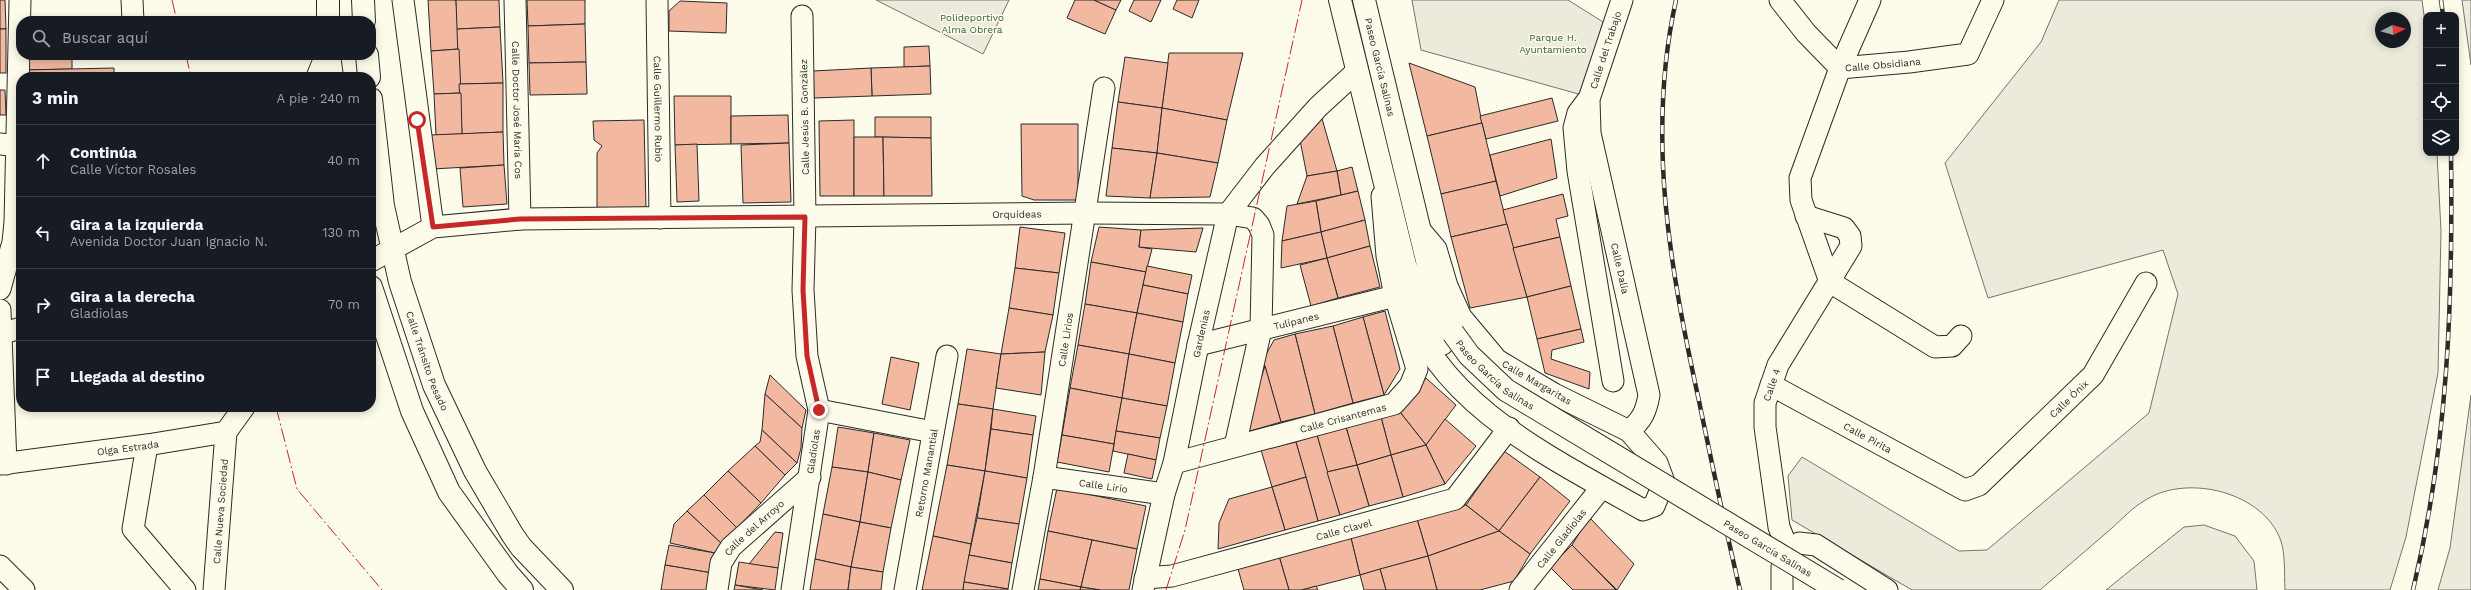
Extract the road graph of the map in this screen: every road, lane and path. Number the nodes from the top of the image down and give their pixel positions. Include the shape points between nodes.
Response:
1 (20, 0) edge
2 (132, 0) edge
3 (328, 0) edge
4 (363, 0) edge
5 (403, 0) edge
6 (515, 0) edge
7 (657, 0) edge
8 (1340, 0) edge
9 (1364, 0) edge
10 (1622, 0) edge
11 (1780, 0) edge
12 (1870, 0) edge
13 (1993, 0) edge
14 (19, 16) edge
15 (133, 16) edge
16 (328, 16) edge
17 (364, 16) edge
18 (802, 16) dead end
19 (16, 53) edge
20 (324, 60) edge
21 (330, 60) edge
22 (367, 60) edge
23 (1840, 68) junction
24 (319, 72) edge
25 (331, 72) edge
26 (369, 72) edge
27 (1356, 72) junction
28 (1104, 88) dead end
29 (1589, 99) junction
30 (376, 140) edge
31 (9, 145) edge
32 (1383, 179) junction
33 (1086, 213) junction
34 (1228, 214) junction
35 (1806, 216) junction
36 (805, 217) junction
37 (660, 218) junction
38 (520, 219) junction
39 (433, 227) junction
40 (1420, 229) junction
41 (14, 234) edge
42 (393, 248) junction
43 (376, 258) edge
44 (1405, 264) junction
45 (1830, 282) junction
46 (2146, 283) dead end
47 (0, 289) edge
48 (1395, 296) junction
49 (376, 302) edge
50 (0, 310) edge
51 (1261, 329) junction
52 (8, 332) edge
53 (1961, 336) dead end
54 (1448, 339) junction
55 (1198, 345) junction
56 (947, 356) dead end
57 (1613, 381) dead end
58 (1771, 385) junction
59 (819, 410) junction
60 (240, 412) edge
61 (1509, 428) junction
62 (226, 432) junction
63 (933, 432) junction
64 (1629, 432) junction
65 (147, 445) junction
66 (1235, 446) junction
67 (1174, 463) junction
68 (2, 466) edge
69 (810, 477) junction
70 (1044, 477) junction
71 (1602, 487) junction
72 (1965, 490) joint
73 (1164, 494) junction
74 (1788, 550) junction
75 (0, 566) edge
76 (1144, 584) edge
77 (24, 590) edge
78 (185, 590) edge
79 (214, 590) edge
80 (522, 590) edge
81 (562, 590) edge
82 (717, 590) edge
83 (792, 590) edge
84 (905, 590) edge
85 (1023, 590) edge
86 (1520, 590) edge
87 (1782, 590) edge
88 (1814, 590) edge
89 (1838, 590) edge
90 (1887, 590) edge

1 - 14 street
2 - 15 street
3 - 16 main road
4 - 17 main road
5 - 39 street
6 - 38 street, Calle Doctor José María Cos
7 - 37 street, Calle Guillermo Rubio
8 - 27 main road, Paseo García Salinas
9 - 40 main road, Paseo García Salinas
10 - 29 street, Calle del Trabajo
11 - 23 street, Calle Obsidiana via 1806,33
12 - 23 street
13 - 23 street, Calle Obsidiana via 1968,54
18 - 36 street, Calle Jesús B. González
19 - 31 street
20 - 24 street
21 - 25 main road
22 - 26 main road
23 - 35 street via 1800,178 1801,200
27 - 32 main road, Paseo García Salinas
27 - 34 street, Gardenias via 1318,107 1265,166
28 - 33 street, Calle Lirios
29 - 57 street via 1578,112 1574,128 1578,171
29 - 64 street, Calle Dalia via 1590,133 1649,395 1642,420
30 - 42 main road, Calle Tránsito Pesado via 384,206
31 - 41 street
32 - 44 main road, Paseo García Salinas
32 - 48 street, Calle Crisantemas via 1383,222
33 - 34 street, Orquídeas
33 - 36 street, Orquídeas
33 - 70 street, Calle Lirios
34 - 51 street, Orquídeas via 1253,218 1259,225 1262,235
34 - 55 street, Gardenias
35 - 45 street
35 - 45 street, Calle 4 via 1844,228 1850,236 1851,246
36 - 37 street, Orquídeas
36 - 59 street, Gladiolas via 803,290 807,356
37 - 38 street, Orquídeas
38 - 39 street, Orquídeas
39 - 42 street
40 - 54 main road, Paseo García Salinas
40 - 64 street, Calle Margaritas via 1436,248 1461,316 1497,360 1554,394
41 - 47 street
42 - 43 street
42 - 81 main road, Calle Tránsito Pesado via 400,282 434,385 475,471 521,547
44 - 54 main road, Paseo García Salinas via 1429,324
44 - 61 street via 1407,302 1426,348 1467,398
45 - 53 street via 1934,347 1952,346
45 - 58 street, Calle 4 via 1778,365
46 - 72 street, Calle Ónix via 2093,375 1979,485
48 - 51 street, Tulipanes
48 - 66 street, Calle Crisantemas via 1417,369 1410,386 1394,404
49 - 80 main road via 412,411 449,492
50 - 52 street
51 - 55 street, Tulipanes
51 - 66 street
52 - 68 street
54 - 88 main road, Paseo García Salinas via 1469,376 1496,398 1646,492
54 - 89 main road, Paseo García Salinas, bridge via 1506,390
55 - 67 street, Gardenias
56 - 63 street, Retorno Manantial
58 - 72 street, Calle Pirita
58 - 74 street, Calle 4 via 1765,403 1765,427 1779,527
59 - 63 street
59 - 69 street, Gladiolas
60 - 62 street
61 - 71 street
61 - 76 street, Calle Clavel via 1455,499
62 - 65 street, Olga Estrada
62 - 79 street, Calle Nueva Sociedad
63 - 84 street, Retorno Manantial
64 - 71 street via 1661,471 1664,482 1654,506 1643,510
65 - 68 street, Olga Estrada
65 - 78 street via 132,530
66 - 67 street, Calle Crisantemas
67 - 73 street, Gardenias
69 - 82 street, Calle del Arroyo via 731,547 721,563
69 - 83 street, Gladiolas
70 - 73 street, Calle Lirio
70 - 85 street, Calle Lirios
71 - 86 street, Calle Gladiolas
73 - 76 street, Gardenias
74 - 87 street via 1782,567
74 - 90 street via 1799,543 1816,545
75 - 77 street

